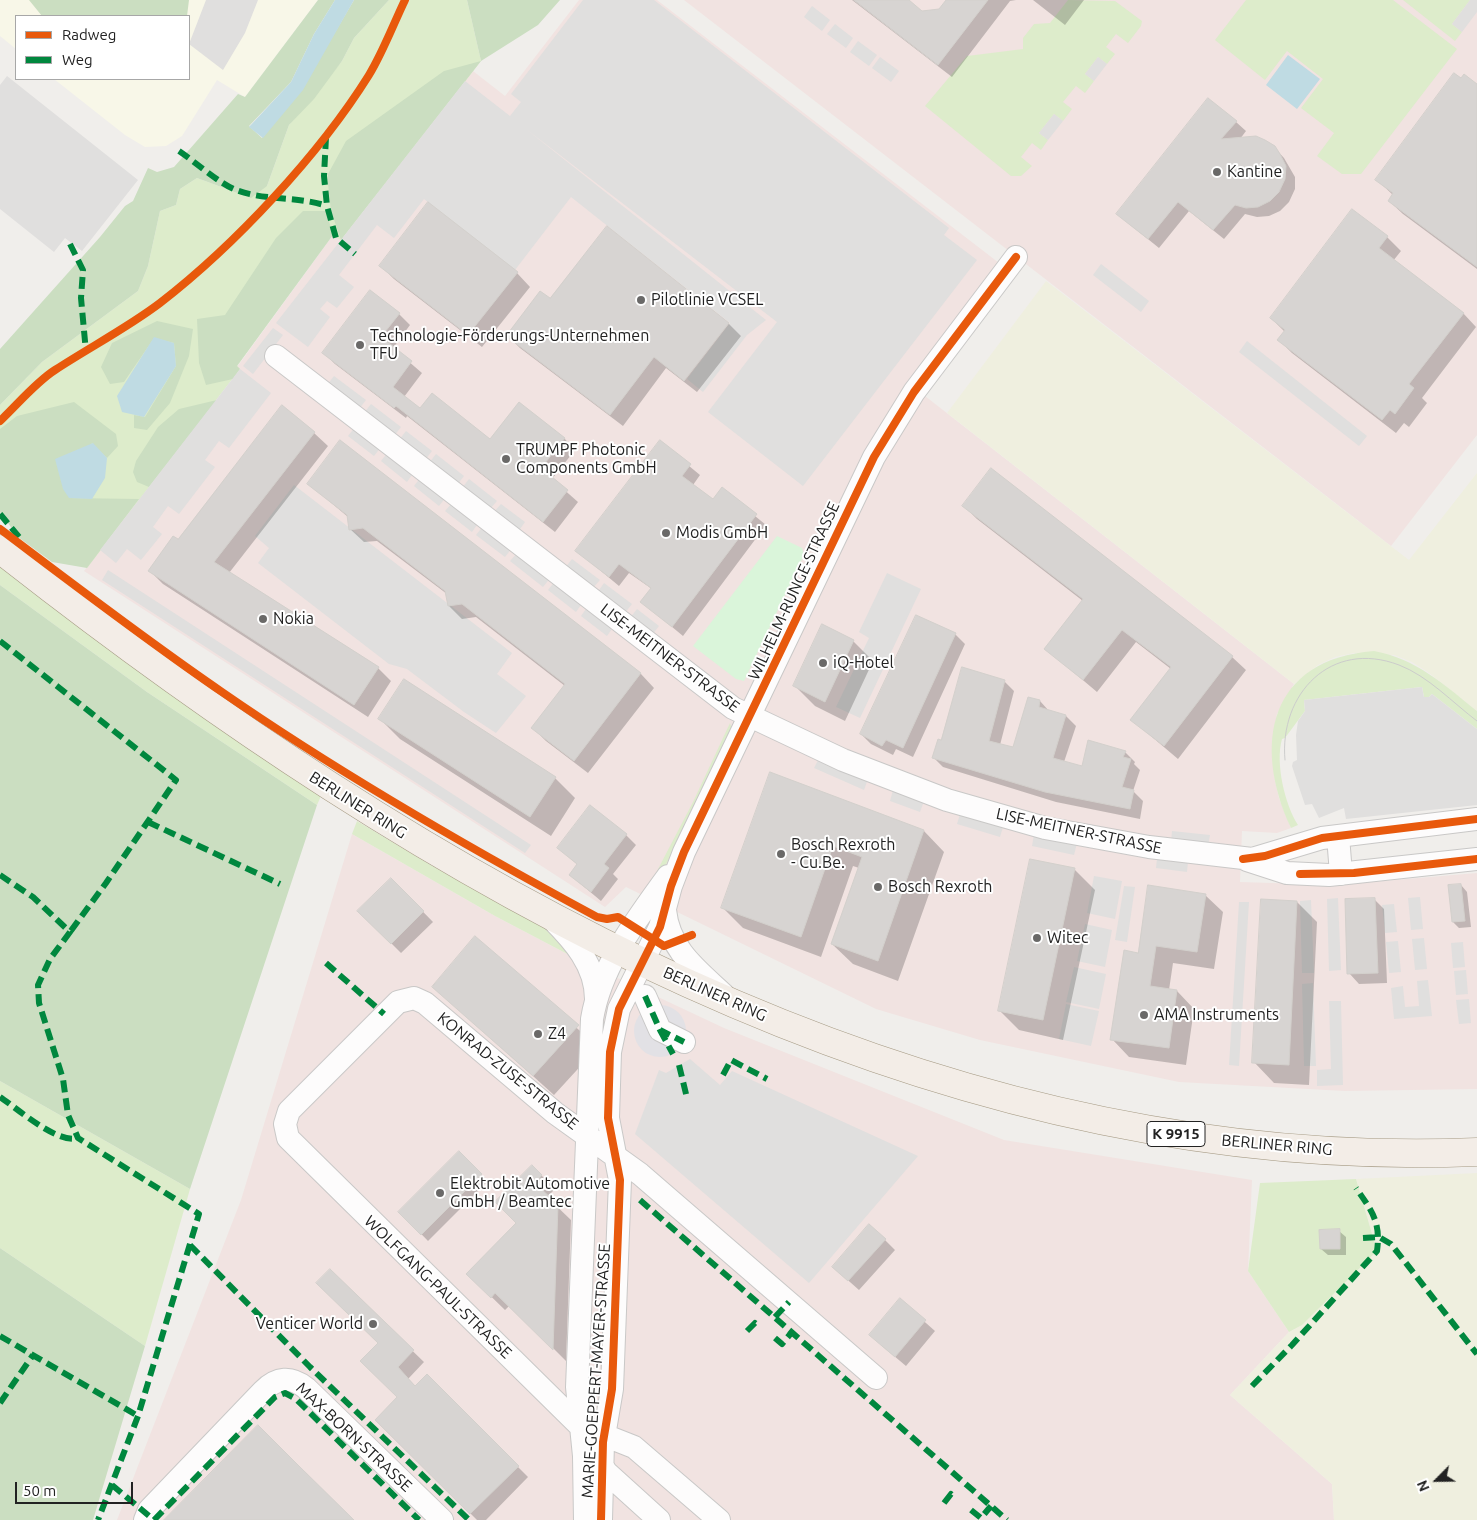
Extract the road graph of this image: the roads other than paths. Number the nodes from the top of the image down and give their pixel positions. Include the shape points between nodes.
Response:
1 (1016, 258) dead end
2 (276, 356) dead end
3 (0, 549) edge
4 (749, 716) junction
5 (1477, 819) edge
6 (1338, 836) junction
7 (684, 852) junction
8 (1243, 859) junction
9 (1477, 859) edge
10 (1341, 874) junction
11 (665, 906) junction
12 (544, 911) junction
13 (630, 956) junction
14 (645, 996) dead end
15 (596, 1000) junction
16 (733, 1003) junction
17 (679, 1048) dead end
18 (586, 1134) junction
19 (296, 1147) joint
20 (1477, 1152) edge
21 (617, 1156) junction
22 (876, 1378) dead end
23 (580, 1426) junction
24 (604, 1434) junction
25 (602, 1466) junction
26 (145, 1520) edge
27 (442, 1520) edge
28 (585, 1520) edge
29 (601, 1520) edge
30 (659, 1520) edge
31 (719, 1520) edge

1 - 4 street, WILHELM-RUNGE-STRASSE via 914,392 883,441
2 - 4 street, LISE-MEITNER-STRASSE via 717,696
3 - 12 main road, BERLINER RING / K 9915 via 120,641 262,743 413,839
4 - 7 street, WILHELM-RUNGE-STRASSE
4 - 8 street, LISE-MEITNER-STRASSE via 878,775 986,812 1106,840
5 - 6 street, LISE-MEITNER-STRASSE
6 - 8 street, LISE-MEITNER-STRASSE
6 - 10 street
7 - 11 street, WILHELM-RUNGE-STRASSE
7 - 13 street, WILHELM-RUNGE-STRASSE
8 - 10 street, LISE-MEITNER-STRASSE via 1287,873
9 - 10 street, LISE-MEITNER-STRASSE
11 - 13 street, WILHELM-RUNGE-STRASSE via 660,927
11 - 16 street, WILHELM-RUNGE-STRASSE via 670,933 677,948
12 - 13 main road, BERLINER RING / K 9915
12 - 15 street via 585,958
13 - 15 street, MARIE-GOEPPERT-MAYER-STRASSE
13 - 16 main road, BERLINER RING / K 9915
13 - 21 street, MARIE-GOEPPERT-MAYER-STRASSE via 610,1052 608,1109
14 - 17 street via 660,1030
15 - 18 street, MARIE-GOEPPERT-MAYER-STRASSE via 590,1037
16 - 20 main road, BERLINER RING / K 9915 via 830,1043 954,1084 1174,1134 1286,1149 1398,1154
18 - 19 street, KONRAD-ZUSE-STRASSE via 555,1114 425,1003 408,998 389,1010 289,1111 285,1129
18 - 21 street, KONRAD-ZUSE-STRASSE
18 - 23 street, MARIE-GOEPPERT-MAYER-STRASSE via 577,1387
19 - 23 street, WOLFGANG-PAUL-STRASSE
21 - 22 street, KONRAD-ZUSE-STRASSE
21 - 24 street, MARIE-GOEPPERT-MAYER-STRASSE via 620,1180 611,1401
23 - 24 street, WOLFGANG-PAUL-STRASSE
23 - 25 street, WOLFGANG-PAUL-STRASSE
23 - 28 street, MARIE-GOEPPERT-MAYER-STRASSE via 585,1471
24 - 25 street, MARIE-GOEPPERT-MAYER-STRASSE
24 - 31 street, WOLFGANG-PAUL-STRASSE via 639,1450
25 - 29 street, MARIE-GOEPPERT-MAYER-STRASSE
25 - 30 street, WOLFGANG-PAUL-STRASSE
26 - 27 street, MAX-BORN-STRASSE via 149,1510 267,1387 275,1381 289,1379 306,1388

